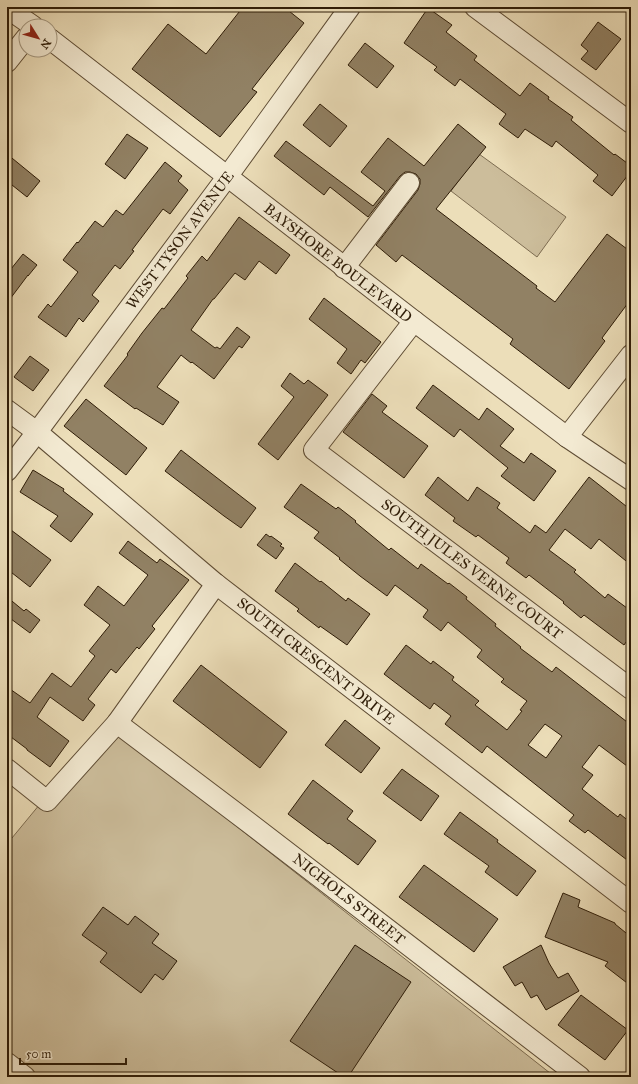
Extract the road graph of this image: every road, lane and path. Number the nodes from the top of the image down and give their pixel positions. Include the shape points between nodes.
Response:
1 (350, 7) edge
2 (475, 7) edge
3 (7, 8) edge
4 (21, 18) edge
5 (58, 45) edge
6 (18, 48) edge
7 (7, 62) edge
8 (631, 122) edge
9 (227, 177) junction
10 (408, 183) dead end
11 (344, 268) junction
12 (414, 321) junction
13 (631, 355) edge
14 (7, 410) edge
15 (37, 432) junction
16 (567, 437) junction
17 (7, 471) edge
18 (631, 480) edge
19 (216, 584) junction
20 (631, 689) edge
21 (117, 723) junction
22 (7, 769) edge
23 (631, 904) edge
24 (7, 1063) edge
25 (25, 1077) edge
26 (580, 1077) edge

1 - 9 street, WEST TYSON AVENUE
2 - 8 street
3 - 4 street
5 - 9 street, BAYSHORE BOULEVARD
6 - 7 street
9 - 11 street, BAYSHORE BOULEVARD
9 - 15 street, WEST TYSON AVENUE
10 - 11 street
11 - 12 street, BAYSHORE BOULEVARD
12 - 16 street, BAYSHORE BOULEVARD
12 - 20 street, SOUTH JULES VERNE COURT via 314,450
13 - 16 street
14 - 15 street, SOUTH CRESCENT DRIVE
15 - 17 street, WEST TYSON AVENUE
15 - 19 street, SOUTH CRESCENT DRIVE
16 - 18 street, BAYSHORE BOULEVARD
19 - 21 street
19 - 23 street, SOUTH CRESCENT DRIVE
21 - 22 street via 47,800
21 - 26 street, NICHOLS STREET
24 - 25 street

